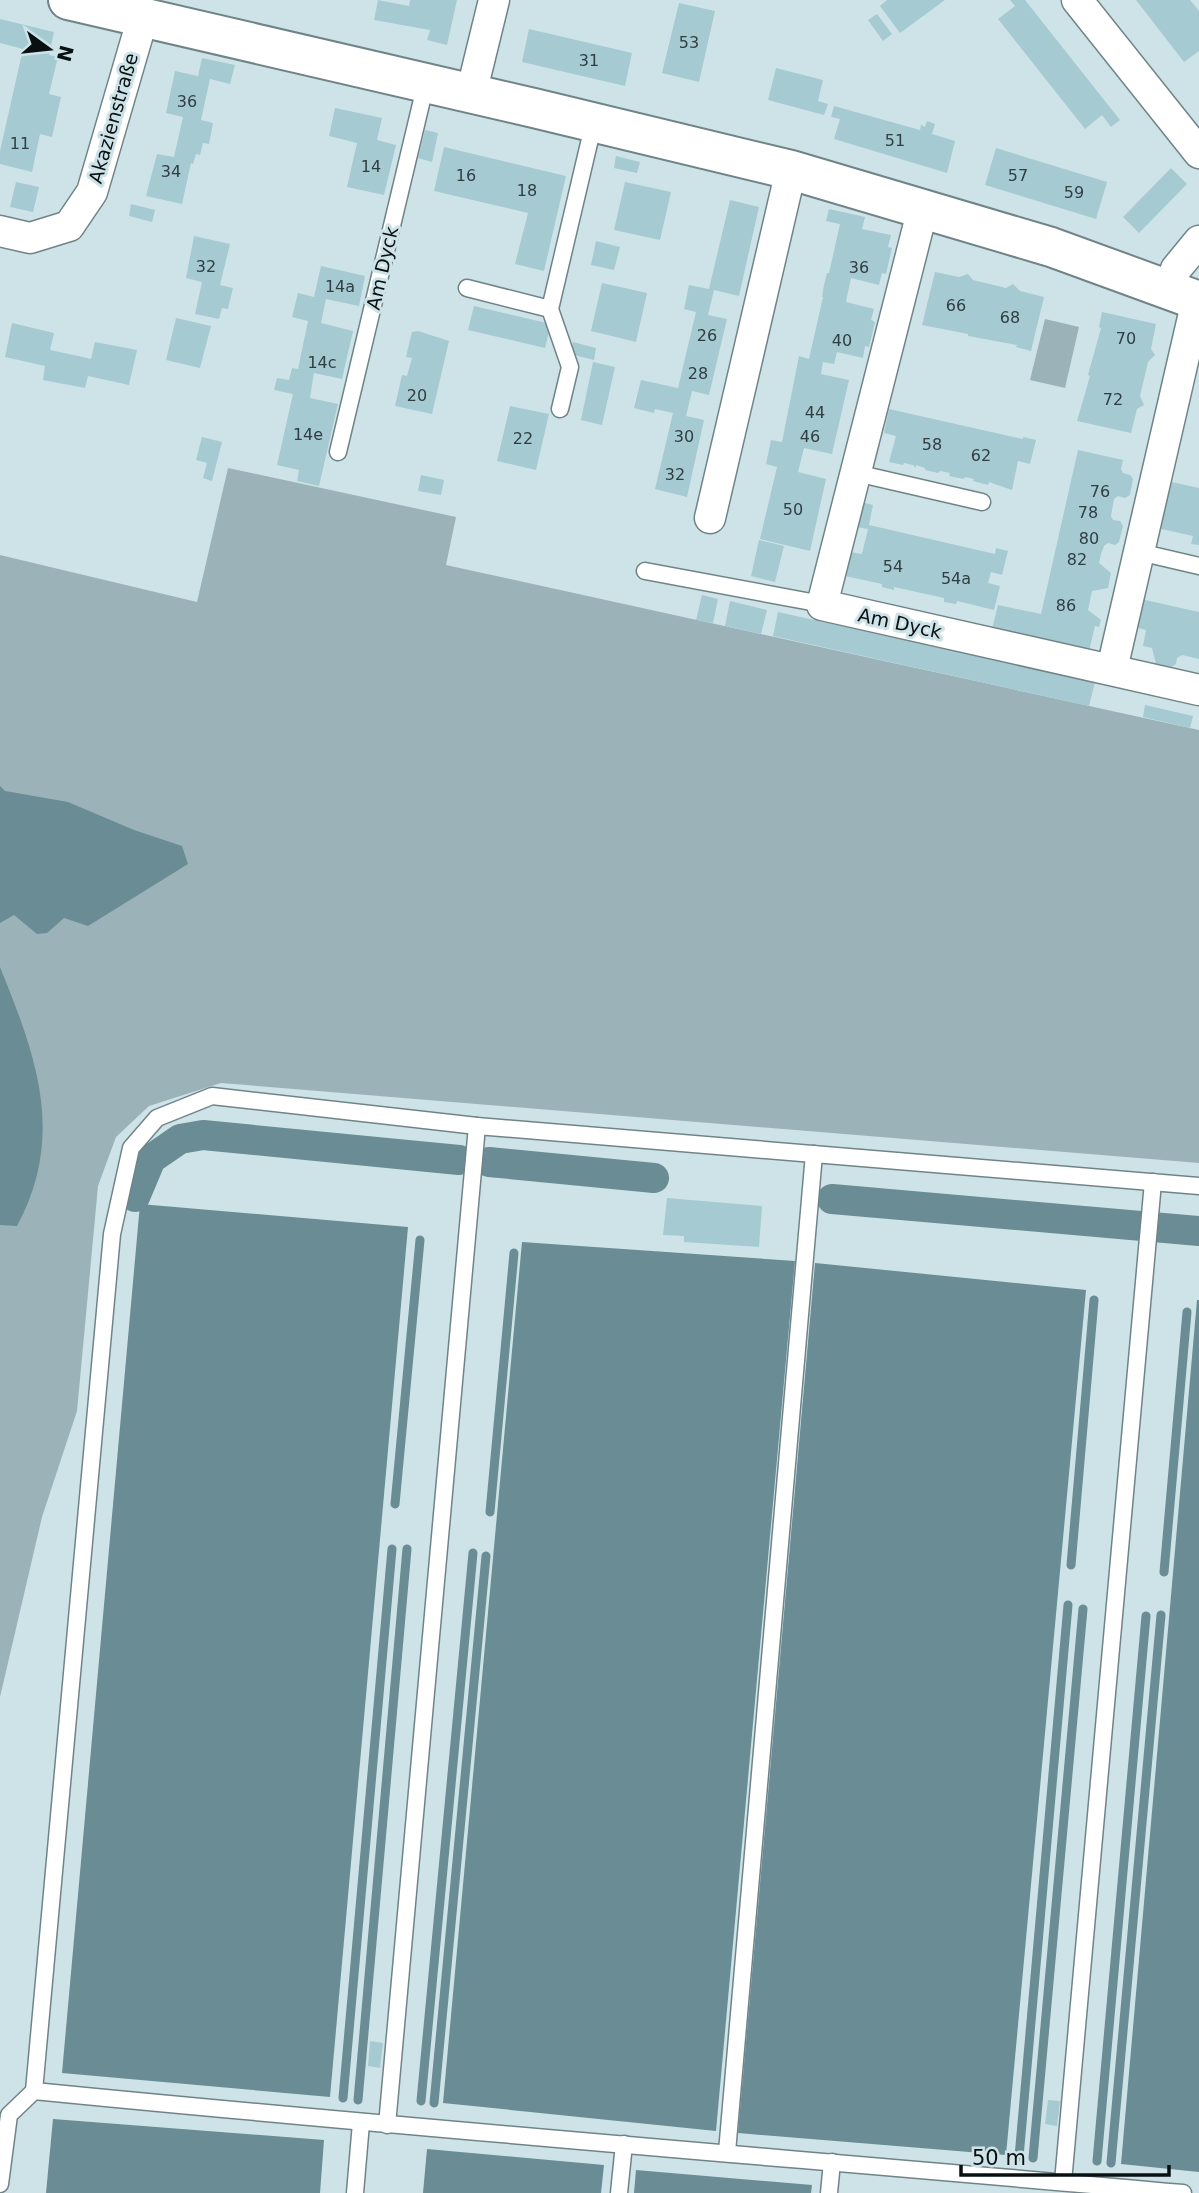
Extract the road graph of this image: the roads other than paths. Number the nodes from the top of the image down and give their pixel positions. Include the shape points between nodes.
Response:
1 (68, 0) edge
2 (494, 0) edge
3 (1077, 0) edge
4 (142, 17) junction
5 (426, 83) junction
6 (471, 94) junction
7 (594, 122) junction
8 (1199, 153) edge
9 (791, 170) junction
10 (923, 208) junction
11 (0, 231) edge
12 (1199, 242) edge
13 (467, 289) dead end
14 (1188, 297) edge
15 (550, 309) junction
16 (560, 409) dead end
17 (338, 452) dead end
18 (856, 473) junction
19 (982, 502) dead end
20 (710, 518) dead end
21 (1139, 552) junction
22 (1199, 566) edge
23 (645, 571) dead end
24 (822, 604) junction
25 (1112, 669) junction
26 (1199, 690) edge
27 (477, 1126) junction
28 (814, 1154) junction
29 (1153, 1182) junction
30 (1199, 1186) edge
31 (34, 2091) junction
32 (361, 2123) junction
33 (387, 2125) junction
34 (624, 2144) junction
35 (727, 2152) junction
36 (832, 2162) junction
37 (1063, 2182) junction
38 (0, 2184) edge
39 (1090, 2189) edge
40 (355, 2193) edge
41 (619, 2193) edge
42 (830, 2193) edge
43 (1183, 2193) edge

1 - 4 main road
2 - 6 street
3 - 8 street
4 - 5 main road
4 - 11 street, Akazienstraße via 92,192 69,226 30,237
5 - 6 main road
5 - 17 lane, Am Dyck
6 - 7 main road
7 - 9 main road
7 - 15 lane
9 - 10 main road
9 - 20 street
10 - 14 main road via 1051,247
10 - 18 street
12 - 14 street via 1176,269
13 - 15 lane
14 - 21 street
15 - 16 lane via 570,368
18 - 19 lane
18 - 24 street
21 - 22 lane
21 - 25 street
23 - 24 lane
24 - 25 street, Am Dyck
25 - 26 street, Am Dyck
27 - 28 lane
27 - 31 lane via 212,1096 157,1118 131,1148 111,1234
27 - 33 lane
28 - 29 lane
28 - 35 lane
29 - 30 lane
29 - 37 lane
31 - 32 lane
31 - 38 lane via 9,2115
32 - 33 lane
32 - 40 lane
33 - 34 lane
34 - 35 lane
34 - 41 lane
35 - 36 lane
36 - 37 lane
36 - 42 lane
37 - 39 lane
39 - 43 lane

